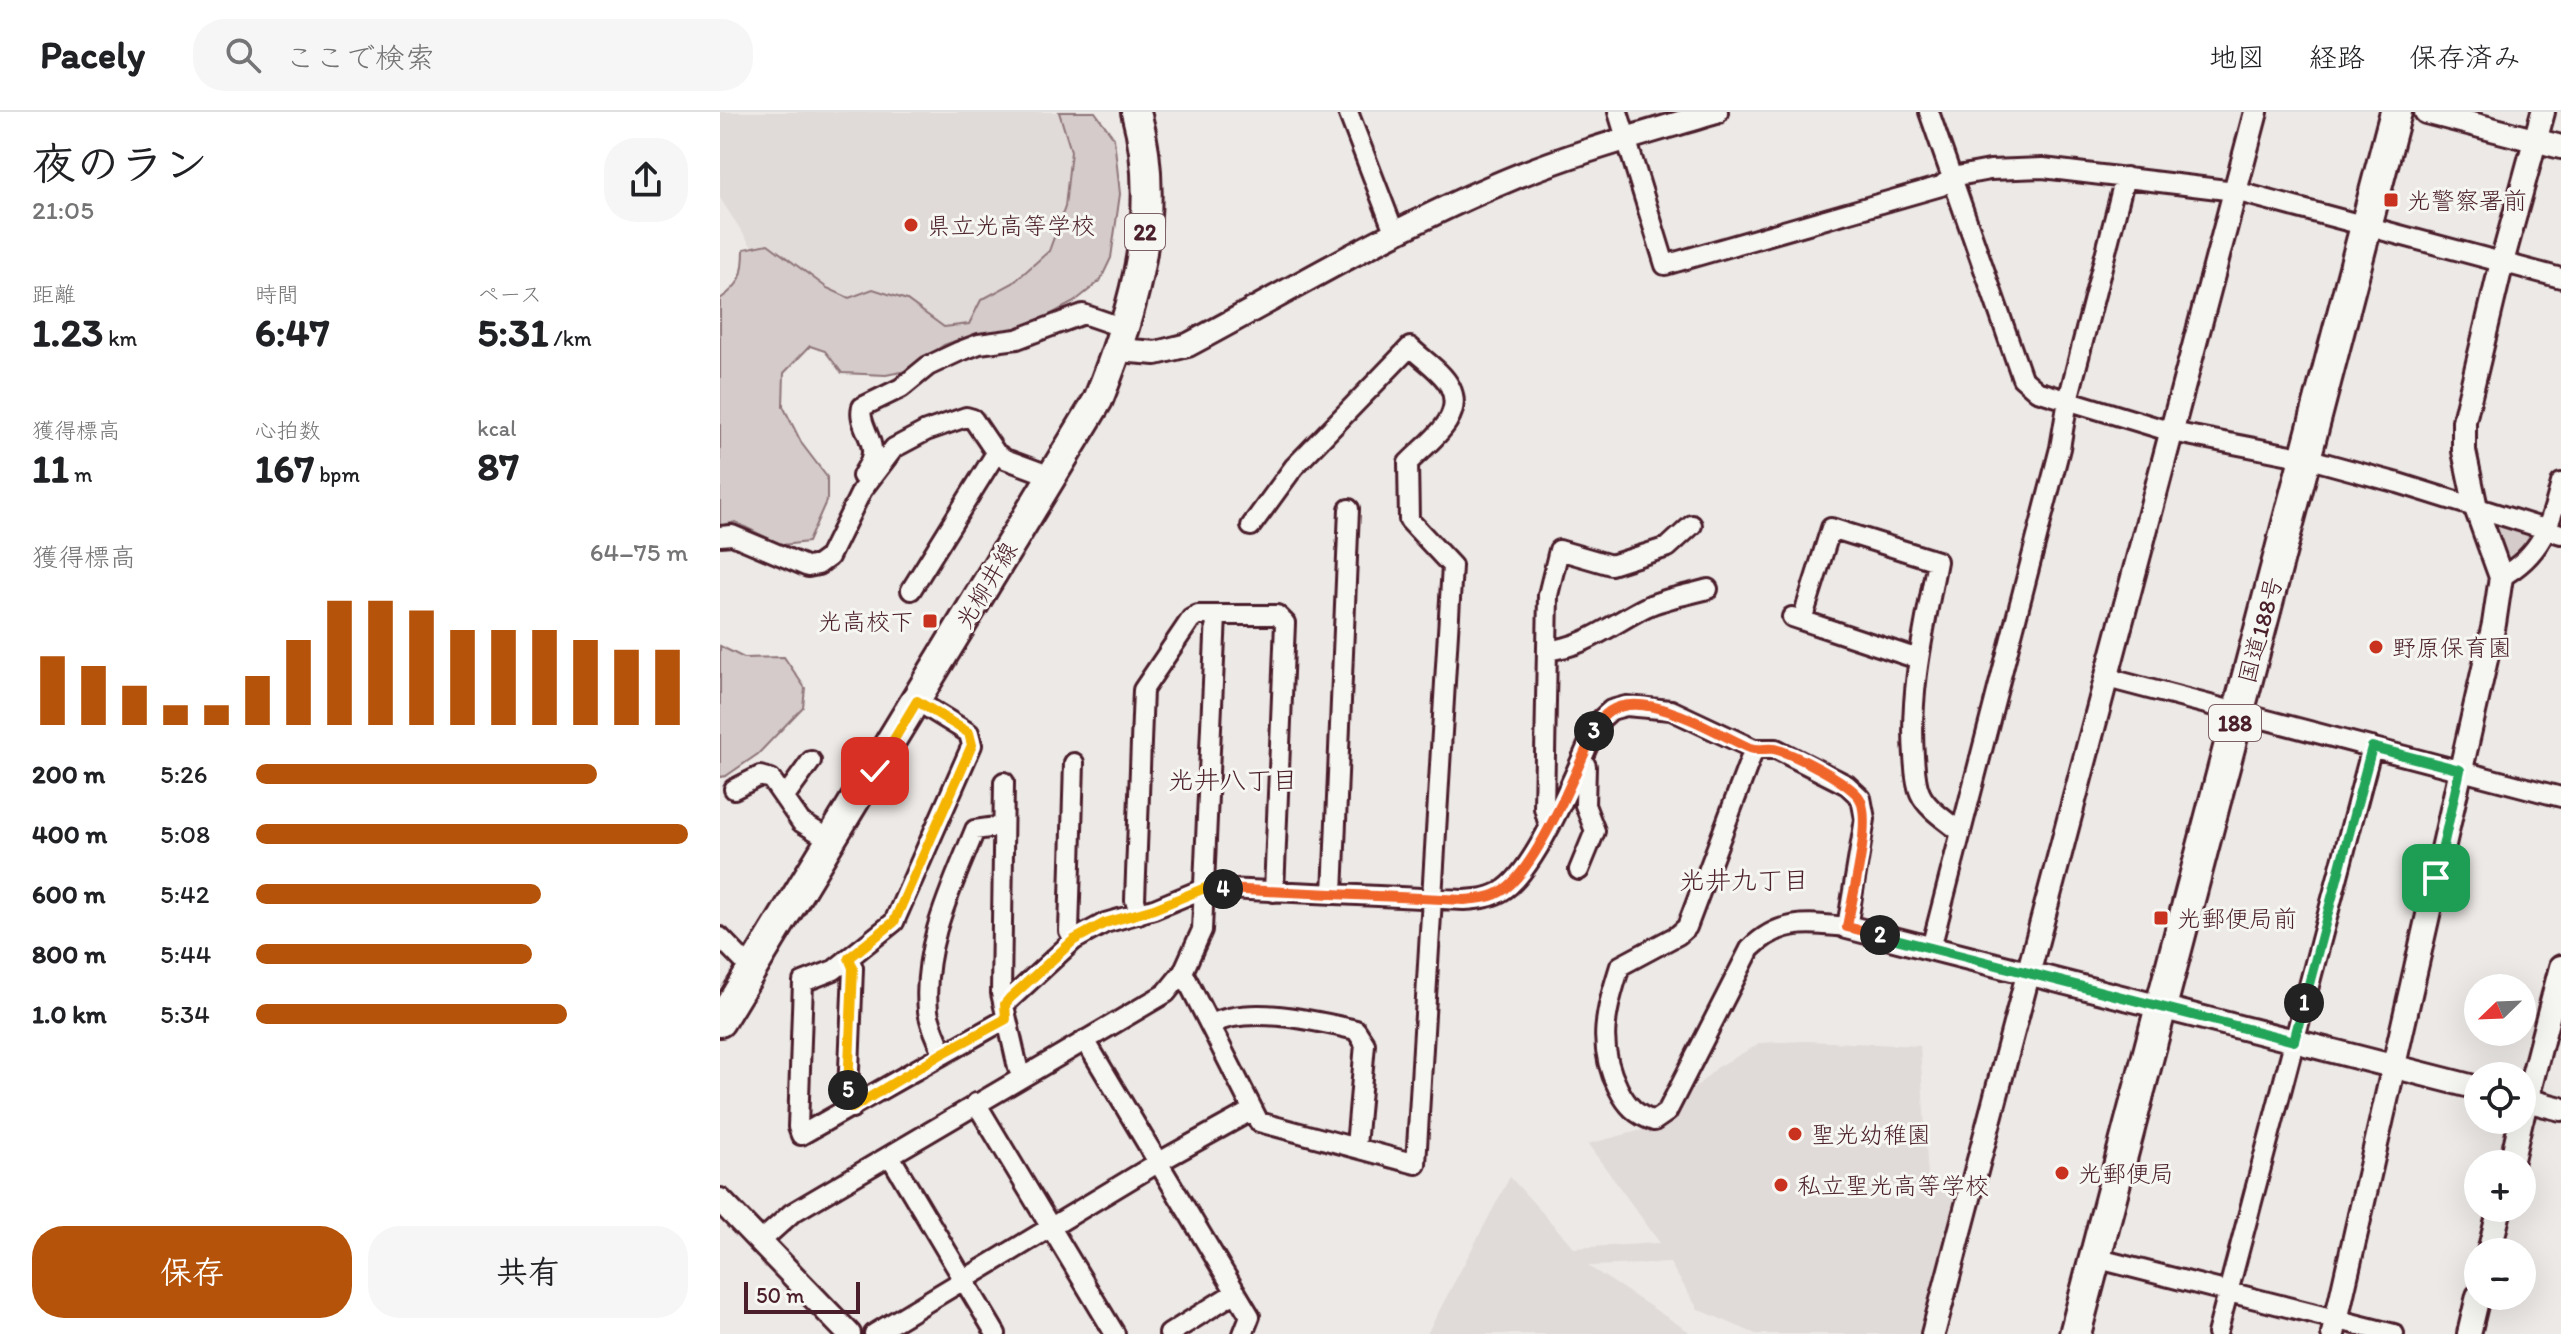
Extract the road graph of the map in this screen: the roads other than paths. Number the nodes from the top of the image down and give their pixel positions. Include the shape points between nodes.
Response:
1 (1136, 112) edge
2 (1618, 112) edge
3 (1716, 112) edge
4 (1929, 112) edge
5 (2256, 112) edge
6 (2396, 112) edge
7 (2426, 112) edge
8 (2543, 112) edge
9 (1352, 113) edge
10 (1627, 139) junction
11 (2535, 141) junction
12 (2561, 147) edge
13 (1952, 177) junction
14 (2125, 177) junction
15 (2235, 191) junction
16 (2367, 226) junction
17 (1395, 234) junction
18 (2502, 262) junction
19 (2561, 278) edge
20 (1121, 339) junction
21 (2068, 400) junction
22 (2172, 432) junction
23 (996, 453) junction
24 (2306, 458) junction
25 (1051, 476) junction
26 (2561, 483) edge
27 (862, 490) junction
28 (2476, 508) junction
29 (1349, 509) dead end
30 (1692, 525) dead end
31 (1251, 526) dead end
32 (2555, 532) edge
33 (720, 536) edge
34 (2501, 577) junction
35 (1708, 589) dead end
36 (911, 590) dead end
37 (1216, 615) junction
38 (1547, 650) junction
39 (1919, 656) junction
40 (2107, 678) junction
41 (917, 701) junction
42 (2238, 712) junction
43 (2372, 747) junction
44 (1754, 749) junction
45 (1582, 758) junction
46 (811, 761) dead end
47 (1074, 763) dead end
48 (2460, 770) junction
49 (1004, 782) dead end
50 (734, 789) dead end
51 (785, 797) junction
52 (2561, 797) edge
53 (1003, 826) junction
54 (1549, 826) junction
55 (1959, 831) junction
56 (832, 841) junction
57 (1579, 870) dead end
58 (1205, 888) junction
59 (1274, 892) junction
60 (1333, 894) junction
61 (1433, 899) junction
62 (1139, 914) junction
63 (1847, 927) junction
64 (720, 937) edge
65 (1074, 940) junction
66 (1931, 948) junction
67 (849, 958) junction
68 (2561, 967) edge
69 (752, 970) junction
70 (1183, 972) junction
71 (2028, 974) junction
72 (2160, 1007) junction
73 (1006, 1011) junction
74 (720, 1022) edge
75 (1210, 1025) junction
76 (1085, 1040) junction
77 (2294, 1041) junction
78 (943, 1053) junction
79 (2536, 1062) edge
80 (2394, 1067) junction
81 (1022, 1075) junction
82 (2464, 1084) edge
83 (976, 1103) junction
84 (852, 1108) junction
85 (2536, 1109) edge
86 (2561, 1109) edge
87 (1251, 1111) junction
88 (1356, 1146) junction
89 (890, 1156) junction
90 (1159, 1162) junction
91 (720, 1200) edge
92 (1050, 1229) junction
93 (761, 1241) junction
94 (2095, 1258) junction
95 (962, 1280) junction
96 (1236, 1292) junction
97 (2228, 1292) junction
98 (2475, 1310) edge
99 (2334, 1327) edge
100 (849, 1334) edge
101 (874, 1334) edge
102 (996, 1334) edge
103 (1115, 1334) edge
104 (1169, 1334) edge
105 (1243, 1334) edge
106 (1933, 1334) edge
107 (2075, 1334) edge
108 (2217, 1334) edge
109 (2394, 1334) edge
110 (2469, 1334) edge

1 - 20 main road, 光柳井線 / 22 via 1145,150 1146,218
2 - 10 street
3 - 10 street
4 - 13 street
5 - 15 street
6 - 16 highway, 国道188号 / 188
7 - 11 street
8 - 11 street
9 - 17 street
10 - 13 street via 1665,265 1941,186
10 - 17 street via 1509,179
11 - 12 street
11 - 18 street
13 - 14 street via 2043,168
13 - 21 street via 2022,378 2037,391
14 - 15 street
14 - 21 street
15 - 16 street
15 - 22 street
16 - 18 street
16 - 24 highway, 国道188号 / 188
17 - 20 street via 1188,345 1156,353
18 - 19 street
18 - 28 street via 2464,421 2464,451
20 - 25 main road, 光柳井線 / 22 via 1098,400
20 - 27 street via 1083,314 1017,339 979,344 928,366 901,388 862,407 872,456 859,481
21 - 22 street
21 - 55 street via 2060,448
22 - 24 street
22 - 40 street
23 - 25 street
23 - 27 street via 973,419 966,417 894,448
23 - 36 street
24 - 28 street
24 - 42 highway, 国道188号 / 188
25 - 41 main road, 光柳井線 / 22
26 - 32 street
27 - 33 street via 829,557 818,565 808,567 732,535
28 - 32 street
28 - 34 street
29 - 60 street
30 - 38 street via 1668,547 1611,565 1559,550 1548,595
31 - 61 street via 1294,467 1410,347 1450,385 1453,417 1408,463 1409,520 1452,566
32 - 34 street
34 - 48 street
35 - 38 street via 1648,606 1560,650
37 - 58 street
37 - 59 street via 1277,615 1285,623
37 - 62 street via 1191,619 1143,690 1135,900
38 - 54 street via 1544,808
39 - 39 street via 1937,561 1831,528 1797,618
39 - 55 street via 1911,719 1920,793
40 - 42 street
40 - 71 street
41 - 56 main road, 光柳井線 / 22
41 - 67 street via 969,733 972,745 894,922
42 - 43 street
42 - 72 highway, 国道188号 / 188
43 - 48 street
43 - 77 street
44 - 45 street via 1671,710 1626,706 1598,722
44 - 63 street via 1788,754 1861,798 1865,819
44 - 63 street via 1687,927 1620,966 1607,1008 1604,1049 1624,1100 1638,1116 1654,1121 1667,1112 1750,949 1766,934 1805,923
45 - 54 street
45 - 57 street via 1585,805 1595,831
46 - 51 street
47 - 65 street via 1069,931
48 - 52 street
48 - 80 street
49 - 53 street
50 - 51 street via 760,776 771,779
51 - 56 street via 801,822
53 - 73 street via 1001,993
53 - 78 street via 975,830 936,926 928,1013
54 - 61 street via 1520,875 1504,890 1484,898
55 - 66 street
56 - 69 main road, 光柳井線 / 22
58 - 59 street
58 - 62 street
58 - 70 street via 1202,930
59 - 60 street
60 - 61 street
61 - 88 street via 1416,1164
62 - 65 street via 1105,923
63 - 66 street
64 - 69 street
65 - 73 street
66 - 71 street
67 - 84 street
67 - 84 street via 803,982 801,1135
68 - 79 street
69 - 74 main road, 光柳井線 / 22
70 - 75 street
70 - 76 street via 1166,993
71 - 72 street
71 - 106 street
72 - 77 street
72 - 94 highway, 国道188号 / 188
73 - 78 street
73 - 81 street
75 - 87 street
75 - 88 street via 1223,1018 1278,1016 1356,1030 1365,1044
76 - 81 street
76 - 90 street
77 - 80 street
77 - 97 street
78 - 84 street
80 - 82 street
80 - 99 street
81 - 83 street
83 - 89 street
83 - 92 street
85 - 86 street
87 - 88 street via 1259,1122
87 - 90 street
89 - 93 street via 792,1213
89 - 95 street
90 - 92 street
90 - 96 street
91 - 93 street
92 - 95 street
92 - 103 street
93 - 100 street
94 - 97 street
94 - 107 highway, 国道188号 / 188
95 - 101 street
95 - 102 street
96 - 104 street
96 - 105 street via 1250,1316
97 - 99 street
97 - 108 street
98 - 110 street
99 - 109 street

